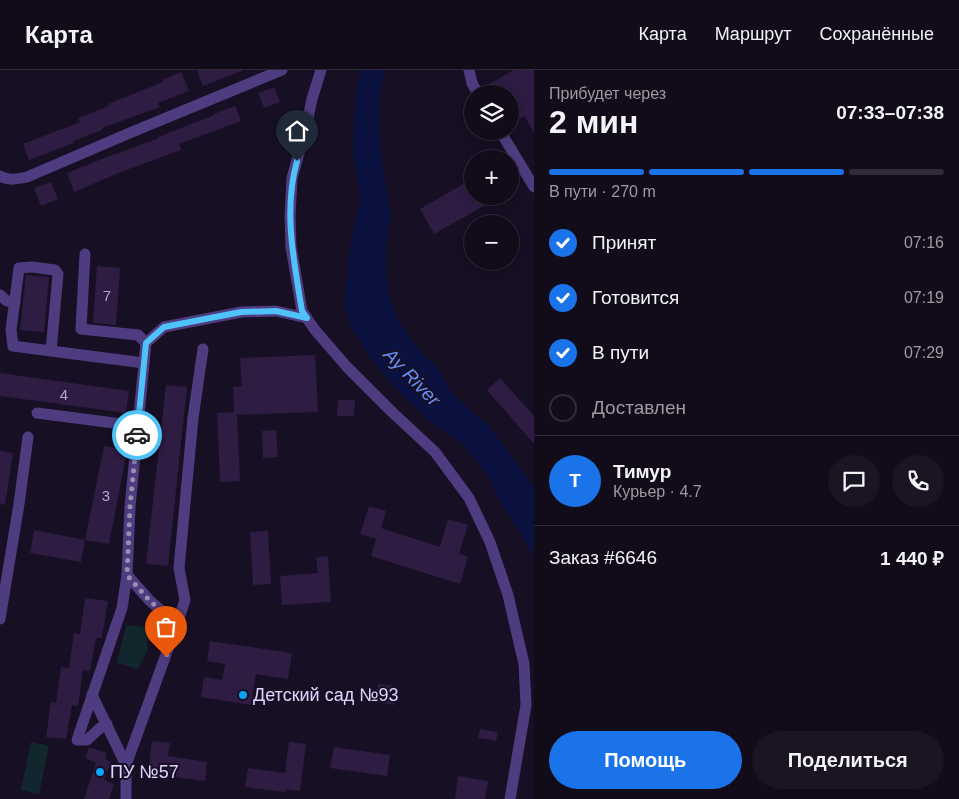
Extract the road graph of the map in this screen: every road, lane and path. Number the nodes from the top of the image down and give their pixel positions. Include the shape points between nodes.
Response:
1 (282, 70) edge
2 (469, 70) edge
3 (317, 72) edge
4 (473, 85) edge
5 (505, 140) edge
6 (0, 176) edge
7 (534, 187) edge
8 (85, 254) dead end
9 (0, 295) edge
10 (14, 303) junction
11 (307, 318) junction
12 (146, 343) junction
13 (203, 349) dead end
14 (51, 351) junction
15 (144, 363) junction
16 (37, 413) dead end
17 (137, 426) junction
18 (28, 437) dead end
19 (127, 575) junction
20 (0, 619) edge
21 (177, 624) junction
22 (92, 695) junction
23 (107, 724) junction
24 (126, 765) junction
25 (126, 799) edge
26 (510, 799) edge

1 - 6 street via 27,177
2 - 4 street
3 - 11 street via 292,178 290,216 291,247 302,311
5 - 7 street
8 - 12 street via 81,329 138,335
9 - 10 street
10 - 14 street via 13,346
10 - 14 street via 19,268 55,270 58,274
11 - 12 street via 276,311 241,312 164,327
11 - 26 street via 347,367 436,452 469,498 490,542 508,595 524,664 526,705
12 - 15 street
13 - 21 street via 179,568 185,600
14 - 15 street
15 - 17 street
16 - 17 street
17 - 19 street
18 - 20 street
19 - 21 street
19 - 22 street via 122,608
21 - 24 street
22 - 23 street
22 - 23 street via 77,740 87,740
23 - 24 street
24 - 25 street

